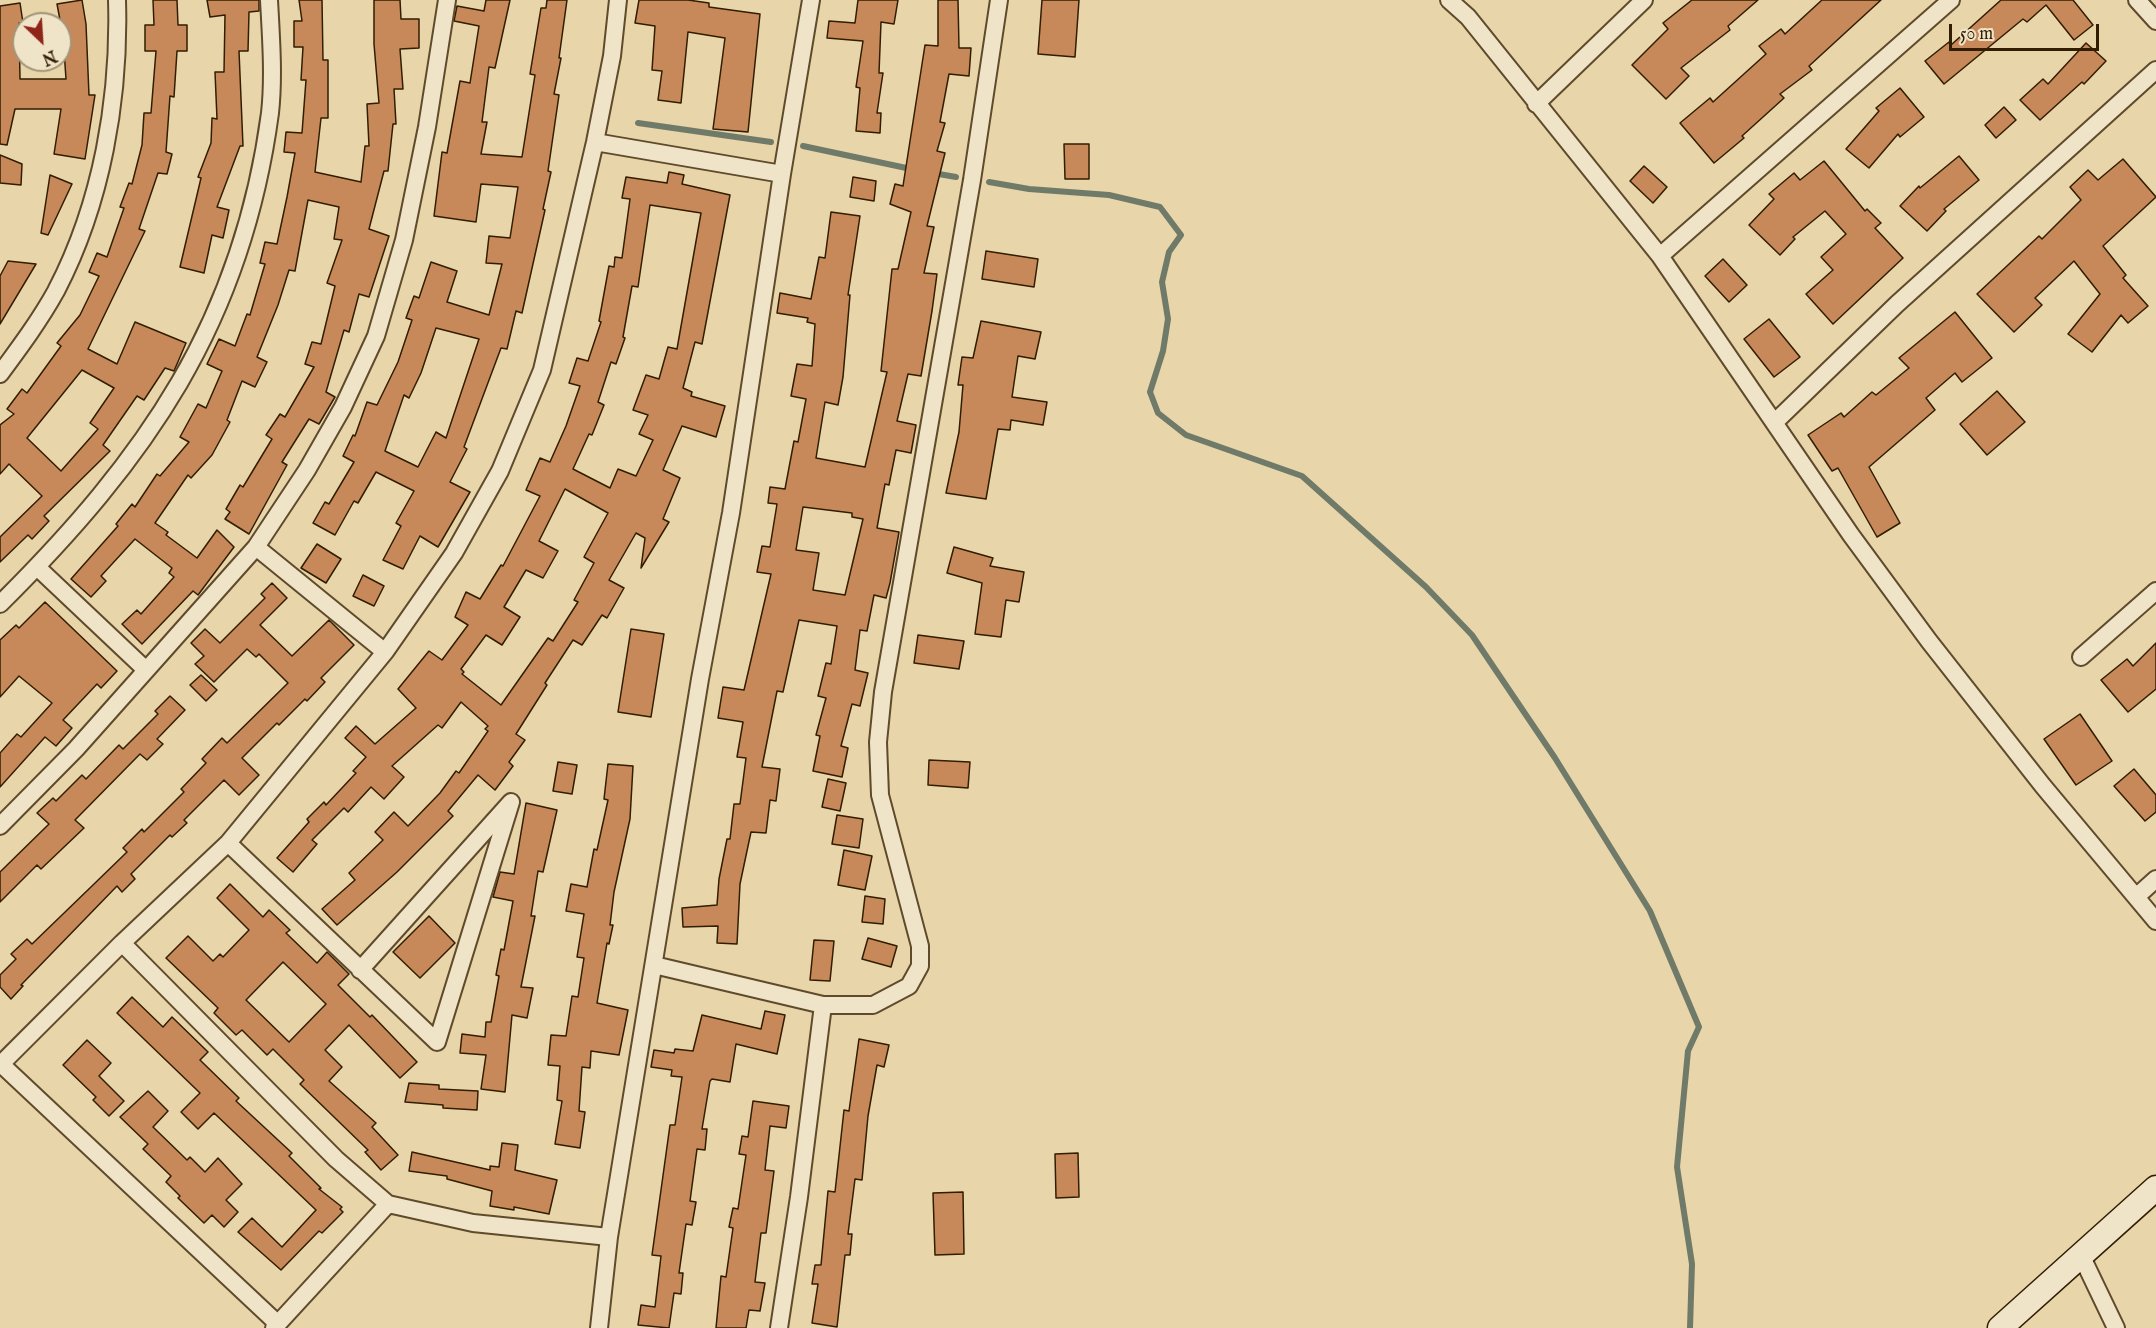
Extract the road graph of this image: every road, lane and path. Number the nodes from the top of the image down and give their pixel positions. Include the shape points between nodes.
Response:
1 (117, 0) edge
2 (268, 0) edge
3 (447, 0) edge
4 (618, 0) edge
5 (811, 0) edge
6 (999, 0) edge
7 (1449, 0) edge
8 (1644, 0) edge
9 (1951, 0) edge
10 (2137, 0) edge
11 (2156, 21) edge
12 (2156, 70) edge
13 (1536, 104) junction
14 (595, 142) junction
15 (782, 174) junction
16 (1660, 256) junction
17 (0, 374) edge
18 (1775, 423) junction
19 (256, 548) junction
20 (37, 567) junction
21 (2156, 591) edge
22 (0, 604) edge
23 (385, 652) junction
24 (2081, 657) dead end
25 (146, 670) junction
26 (0, 826) edge
27 (228, 843) junction
28 (2156, 879) edge
29 (2136, 897) junction
30 (2156, 921) edge
31 (122, 943) junction
32 (654, 965) junction
33 (360, 970) junction
34 (823, 1005) junction
35 (1, 1064) edge
36 (2156, 1188) edge
37 (388, 1204) junction
38 (609, 1237) junction
39 (2081, 1255) junction
40 (276, 1326) edge
41 (600, 1328) edge
42 (779, 1328) edge
43 (2000, 1328) edge
44 (2116, 1328) edge

1 - 17 street via 118,37 110,126 97,182 56,290
2 - 20 street via 270,112 247,225 219,307 189,370 150,433 93,506
3 - 19 street via 404,240 376,336 343,407
4 - 14 street via 612,56
5 - 15 street
6 - 34 street via 972,180 883,692 878,742 880,795 920,946 920,966 909,986 873,1005
7 - 13 street via 1468,17
8 - 13 street
9 - 16 street
10 - 11 street
12 - 18 street via 1898,304
13 - 16 street
14 - 15 street
14 - 23 street via 542,370 494,482 454,553
15 - 32 street via 731,513
16 - 18 street
18 - 29 street via 1929,641
19 - 23 street
19 - 25 street
20 - 22 street
20 - 25 street
21 - 24 street
23 - 27 street
25 - 26 street
27 - 31 street
27 - 33 street
28 - 29 street
29 - 30 street
31 - 35 street
31 - 37 street via 336,1159
32 - 34 street
32 - 38 street
33 - 33 street via 368,961 511,802 437,1042
34 - 42 street
35 - 40 street
36 - 39 street
37 - 38 street via 473,1223
37 - 40 street
38 - 41 street
39 - 43 street
39 - 44 street

